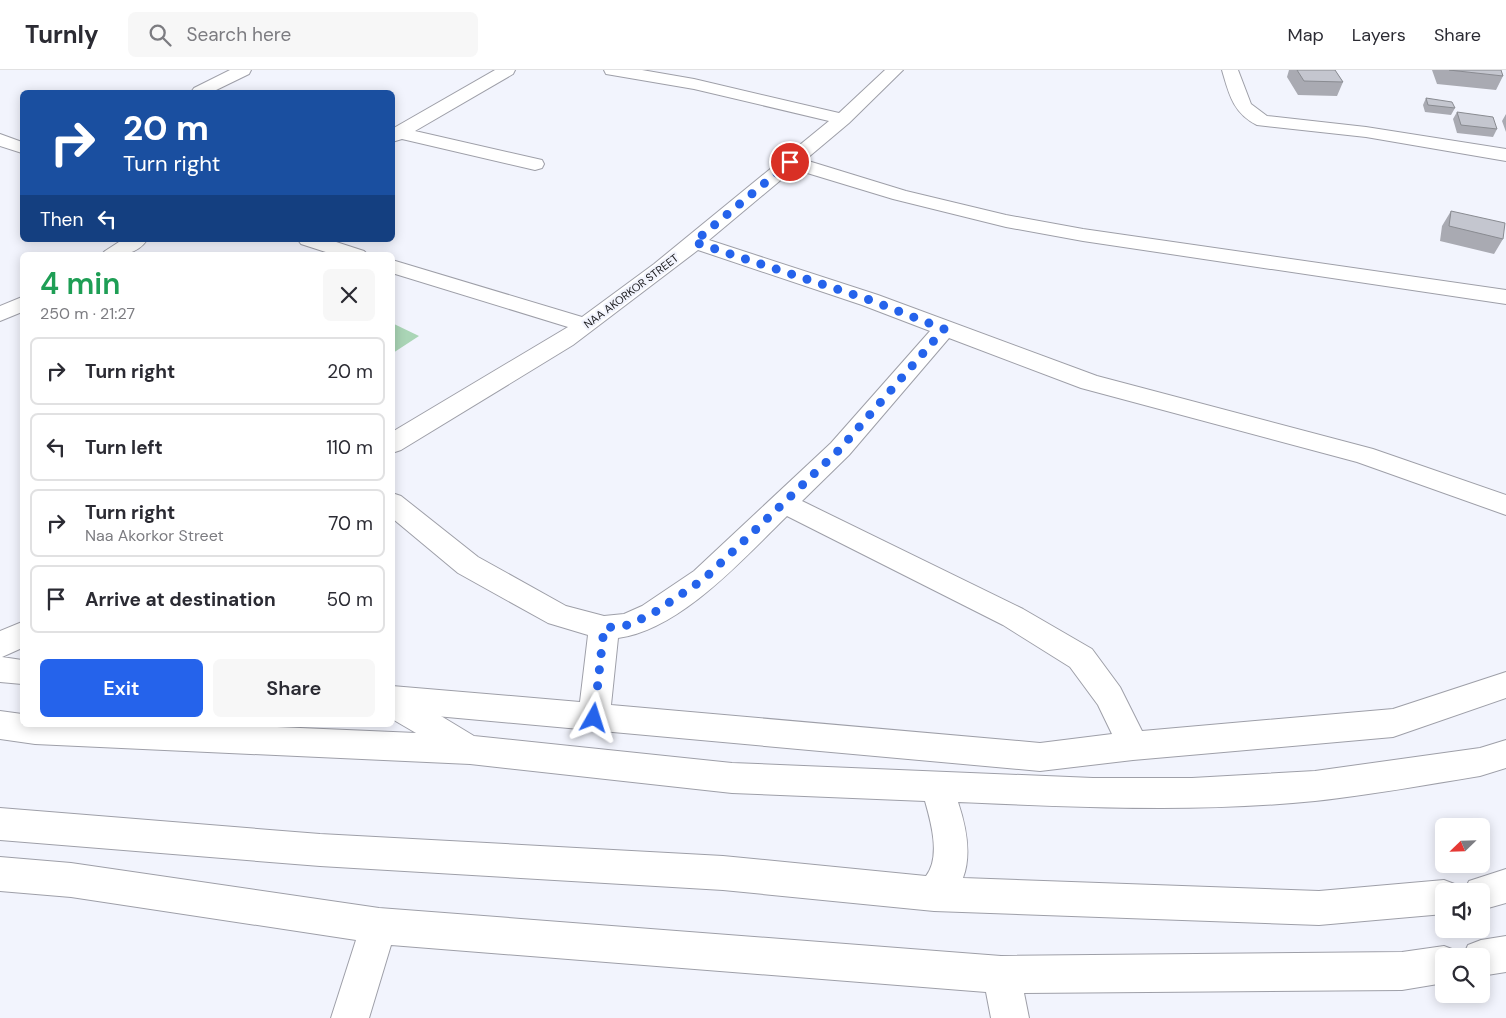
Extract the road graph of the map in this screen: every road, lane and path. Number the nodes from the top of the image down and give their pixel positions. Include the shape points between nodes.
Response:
1 (243, 70) edge
2 (507, 70) edge
3 (612, 70) edge
4 (895, 70) edge
5 (1230, 70) edge
6 (204, 90) edge
7 (843, 119) junction
8 (396, 135) edge
9 (0, 140) edge
10 (20, 147) edge
11 (1506, 155) edge
12 (790, 162) junction
13 (535, 164) dead end
14 (134, 242) edge
15 (315, 242) edge
16 (694, 242) junction
17 (117, 252) edge
18 (347, 252) edge
19 (395, 267) edge
20 (1506, 297) edge
21 (20, 305) edge
22 (0, 314) edge
23 (586, 325) junction
24 (944, 329) junction
25 (395, 442) edge
26 (784, 504) junction
27 (395, 505) edge
28 (1506, 505) edge
29 (604, 628) junction
30 (20, 635) edge
31 (0, 645) edge
32 (0, 669) edge
33 (20, 672) edge
34 (1506, 685) edge
35 (395, 701) edge
36 (395, 703) edge
37 (594, 718) junction
38 (0, 725) edge
39 (1133, 746) junction
40 (470, 750) junction
41 (1506, 754) edge
42 (937, 788) junction
43 (0, 824) edge
44 (0, 874) edge
45 (1506, 886) edge
46 (1490, 890) edge
47 (934, 894) junction
48 (1435, 898) edge
49 (379, 926) junction
50 (1506, 954) edge
51 (1490, 957) edge
52 (1435, 966) edge
53 (1001, 975) junction
54 (350, 1018) edge
55 (1010, 1018) edge

1 - 6 street
2 - 8 street
3 - 7 street via 694,84
4 - 7 street, NAA AKORKOR STREET
5 - 11 street via 1238,100 1251,116 1263,121 1366,132
7 - 12 street, NAA AKORKOR STREET
8 - 13 street
9 - 10 street
12 - 16 street, NAA AKORKOR STREET
12 - 20 street via 900,195 1083,236
14 - 17 street
15 - 18 street
16 - 23 street, NAA AKORKOR STREET
16 - 24 street via 870,300
19 - 23 street
21 - 22 street
23 - 25 street, NAA AKORKOR STREET
24 - 26 street via 840,449
24 - 28 street via 1089,382 1364,455
26 - 29 street via 704,579 652,614 628,625
26 - 39 street via 1013,617 1081,658 1109,696
27 - 29 street via 468,565 558,615
29 - 37 street
30 - 31 street
32 - 33 street
34 - 39 street via 1393,723
35 - 37 street
36 - 40 street
37 - 39 street via 1040,757
38 - 40 street via 35,730
40 - 42 street via 732,778
41 - 42 street via 1480,762 1314,786 1202,793
42 - 47 street via 951,848 946,875
43 - 47 street via 320,850 723,873
44 - 49 street via 71,880
45 - 46 street
47 - 48 street via 1319,908
49 - 53 street
49 - 54 street
50 - 51 street
52 - 53 street via 1402,971
53 - 55 street

